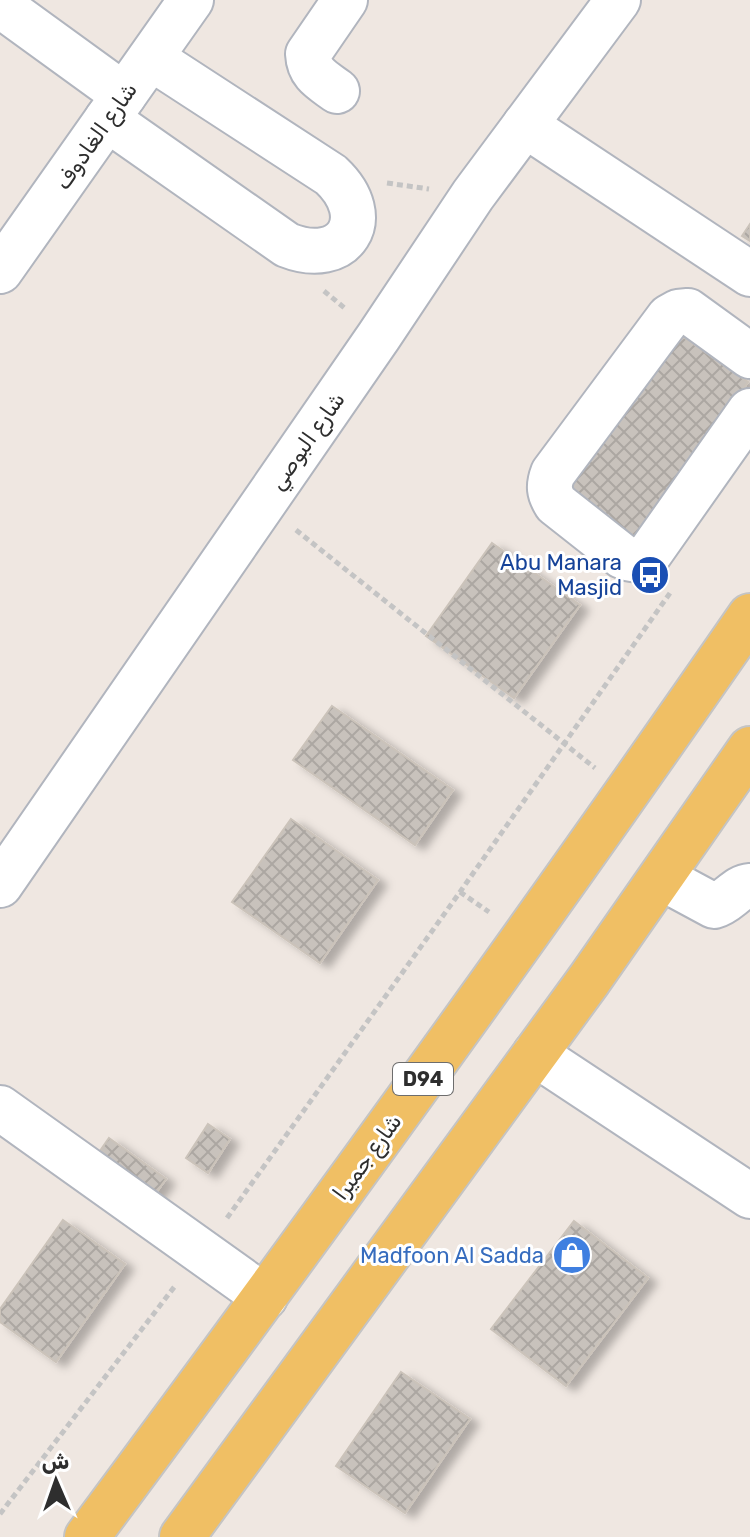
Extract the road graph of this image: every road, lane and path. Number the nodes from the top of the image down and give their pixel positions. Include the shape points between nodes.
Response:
1 (191, 0) edge
2 (345, 0) edge
3 (618, 0) edge
4 (0, 5) edge
5 (151, 58) junction
6 (337, 91) dead end
7 (116, 107) junction
8 (525, 125) junction
9 (331, 175) junction
10 (473, 195) junction
11 (0, 271) edge
12 (750, 274) edge
13 (750, 356) edge
14 (750, 411) edge
15 (264, 504) junction
16 (670, 592) dead end
17 (750, 616) edge
18 (564, 745) junction
19 (750, 749) edge
20 (627, 793) junction
21 (662, 878) junction
22 (0, 885) edge
23 (750, 886) edge
24 (535, 1054) junction
25 (0, 1108) edge
26 (750, 1196) edge
27 (201, 1253) junction
28 (265, 1297) junction
29 (0, 1514) edge
30 (87, 1537) edge
31 (182, 1537) edge

1 - 5 street, شارع الغادوف
2 - 6 street via 308,54 314,74
3 - 8 street, شارع البوصي
4 - 7 street
5 - 7 street, شارع الغادوف
5 - 9 street
7 - 9 street via 287,245 303,251 320,253 336,247 354,219 352,201
7 - 11 street, شارع الغادوف
8 - 10 street, شارع البوصي
8 - 12 street
9 - 10 path
10 - 15 street, شارع البوصي
13 - 14 street via 688,311 669,317 553,473 550,495 622,556 642,559
15 - 18 path
15 - 22 street, شارع البوصي
16 - 18 path
17 - 20 main road, شارع جميرا / D94
18 - 20 path
18 - 27 path
19 - 21 main road
20 - 28 main road, شارع جميرا / D94
21 - 23 street via 714,906
21 - 24 main road
24 - 26 street
24 - 31 main road
25 - 27 street
27 - 28 street
27 - 29 path
28 - 30 main road, شارع جميرا / D94

